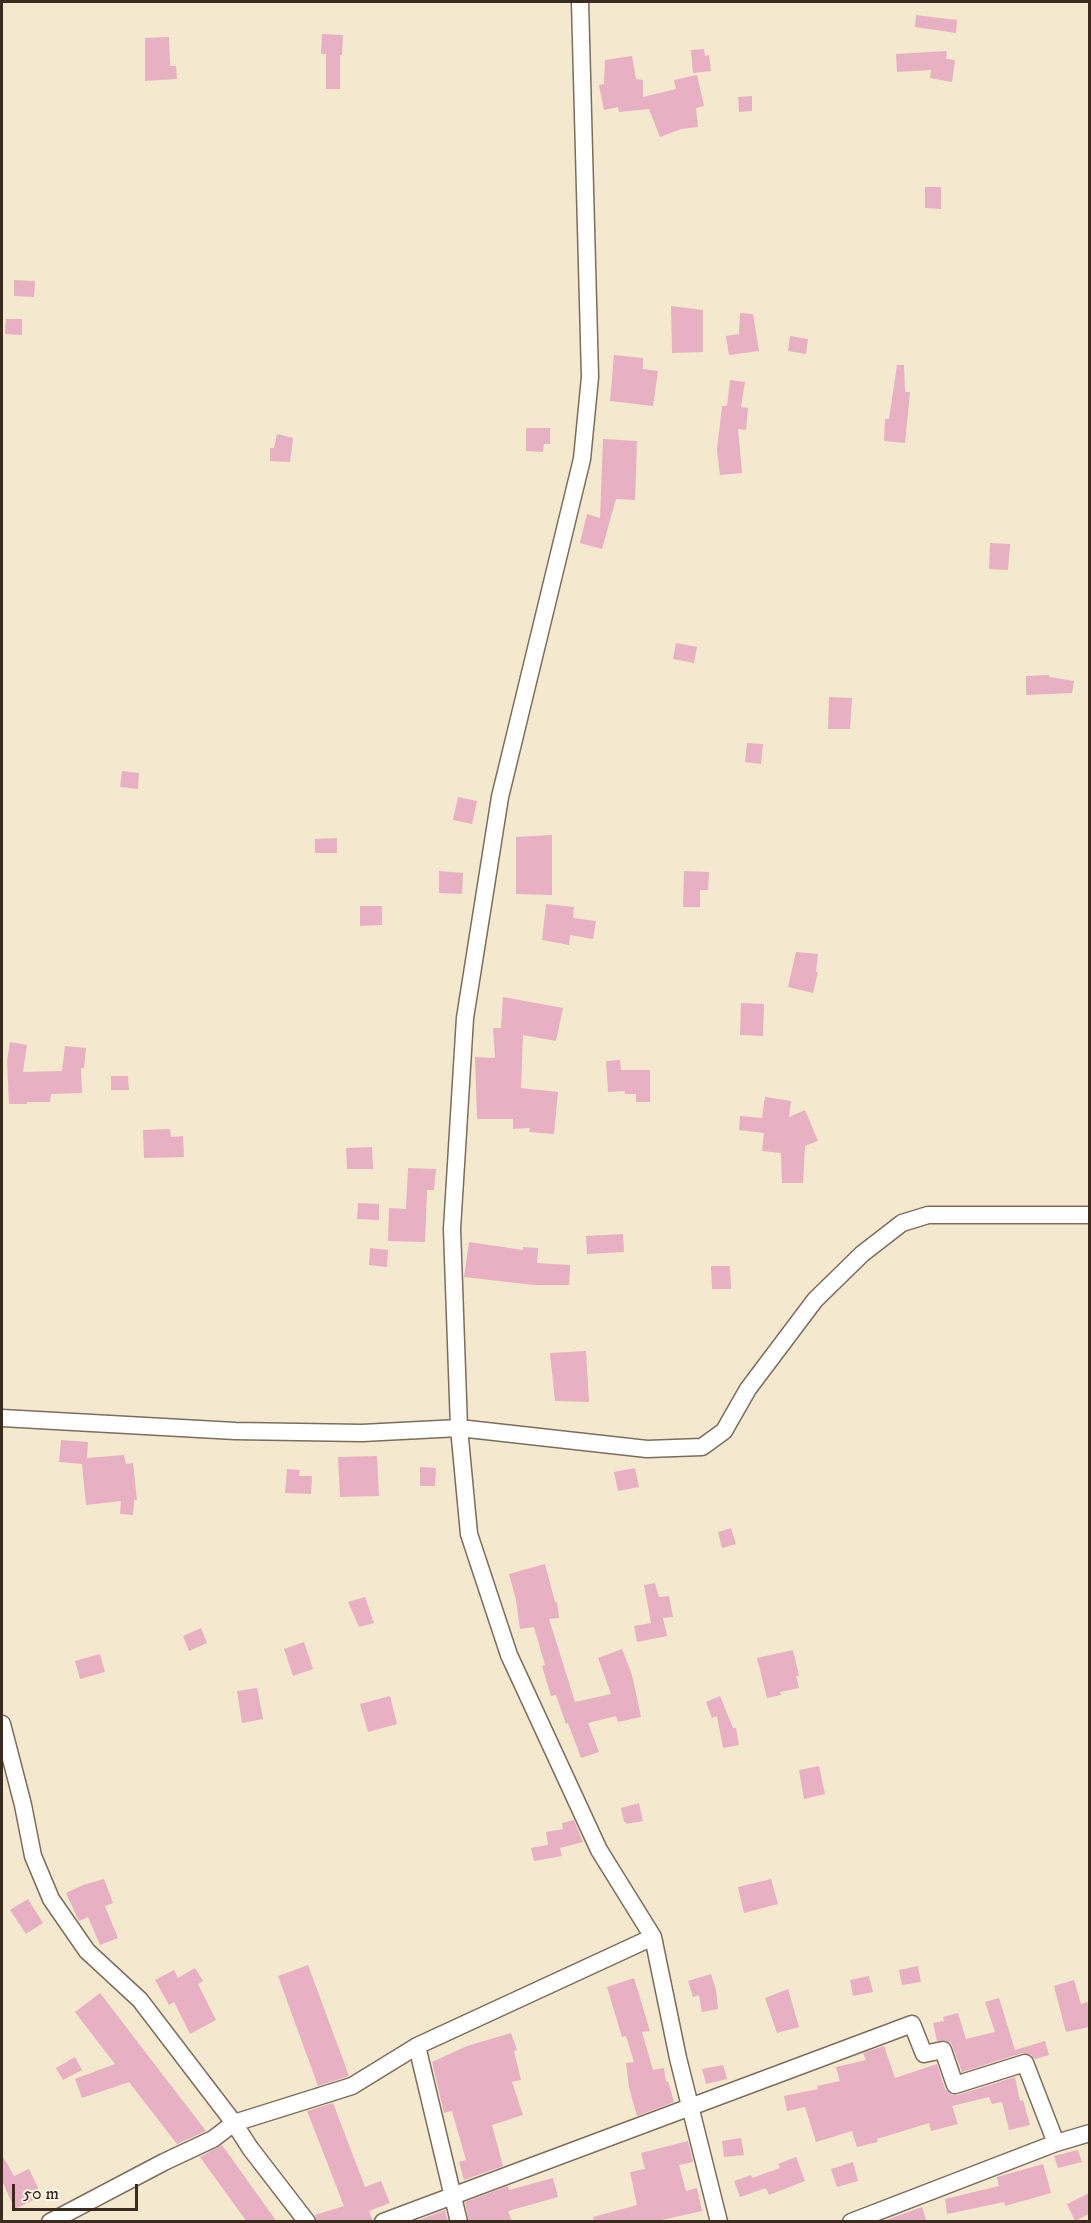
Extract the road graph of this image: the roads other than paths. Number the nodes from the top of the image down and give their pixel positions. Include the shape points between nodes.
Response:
1 (580, 2) edge
2 (1089, 1215) edge
3 (2, 1418) edge
4 (459, 1428) junction
5 (2, 1724) edge
6 (653, 1937) junction
7 (417, 2046) junction
8 (691, 2107) junction
9 (234, 2123) junction
10 (1089, 2133) edge
11 (1056, 2143) junction
12 (451, 2194) junction
13 (50, 2222) edge
14 (307, 2222) edge
15 (382, 2222) edge
16 (459, 2222) edge
17 (719, 2222) edge
18 (851, 2222) edge

1 - 4 street via 590,376 582,459 500,797 465,1018 452,1229
2 - 4 street via 928,1215 902,1223 862,1254 815,1300 747,1389 724,1431 702,1447 647,1449
3 - 4 street via 235,1431 362,1433
4 - 6 street via 469,1534 509,1655 599,1850
5 - 9 street via 33,1856 51,1899 87,1951 140,2000
6 - 7 street
6 - 8 street
7 - 9 street via 352,2086
7 - 12 street
8 - 11 street via 912,2024 924,2054 943,2050 954,2085 1025,2063
8 - 12 street
8 - 17 street
9 - 13 street via 213,2139
9 - 14 street
10 - 11 street
11 - 18 street
12 - 15 street
12 - 16 street

